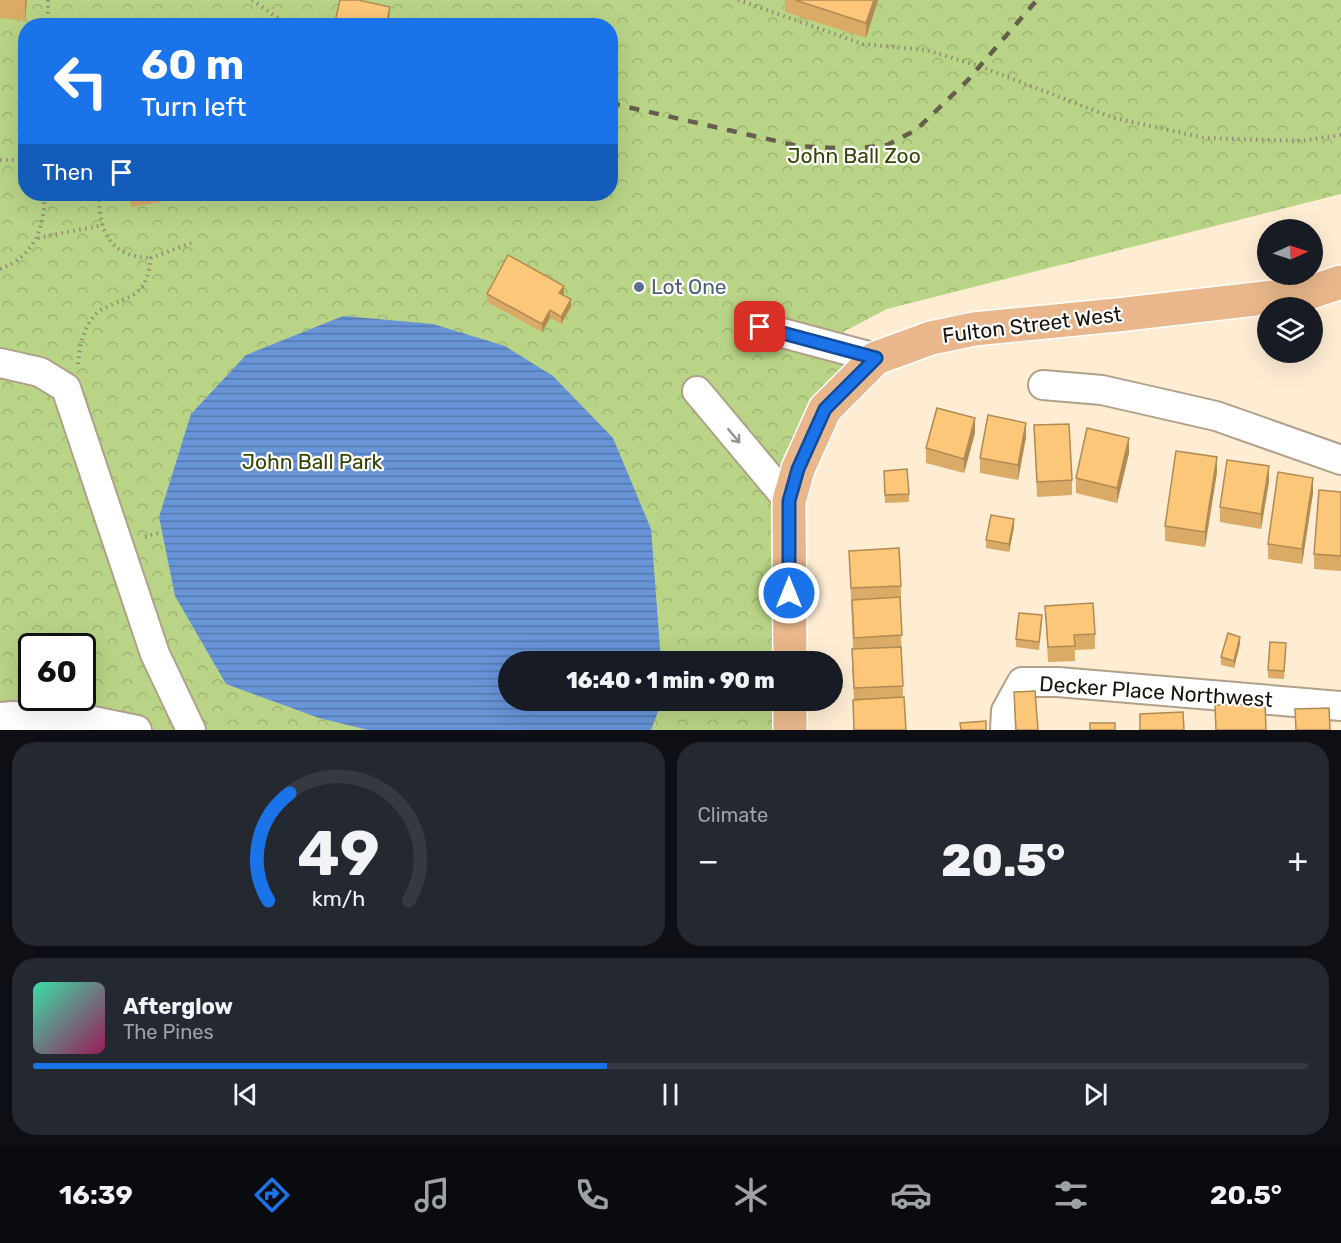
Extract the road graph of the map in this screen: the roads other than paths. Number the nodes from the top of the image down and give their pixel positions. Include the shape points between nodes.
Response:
1 (1341, 282) edge
2 (760, 327) dead end
3 (876, 358) junction
4 (0, 363) edge
5 (1043, 385) dead end
6 (697, 391) dead end
7 (1341, 460) edge
8 (789, 501) junction
9 (790, 651) edge
10 (1341, 706) edge
11 (790, 711) edge
12 (0, 717) edge
13 (137, 730) edge
14 (191, 730) edge
15 (790, 730) edge
16 (1005, 730) edge

1 - 3 main road, Fulton Street West via 1308,293 974,329 931,338
2 - 3 street
3 - 8 main road, Fulton Street West via 825,409 798,469
4 - 14 street via 40,372 66,388 155,654
5 - 7 street via 1102,390 1216,416
6 -> 8 street
8 - 9 main road, Fulton Street West
10 - 16 street, Decker Place Northwest via 1023,682 1006,711
11 - 15 main road
12 - 13 street via 93,721

